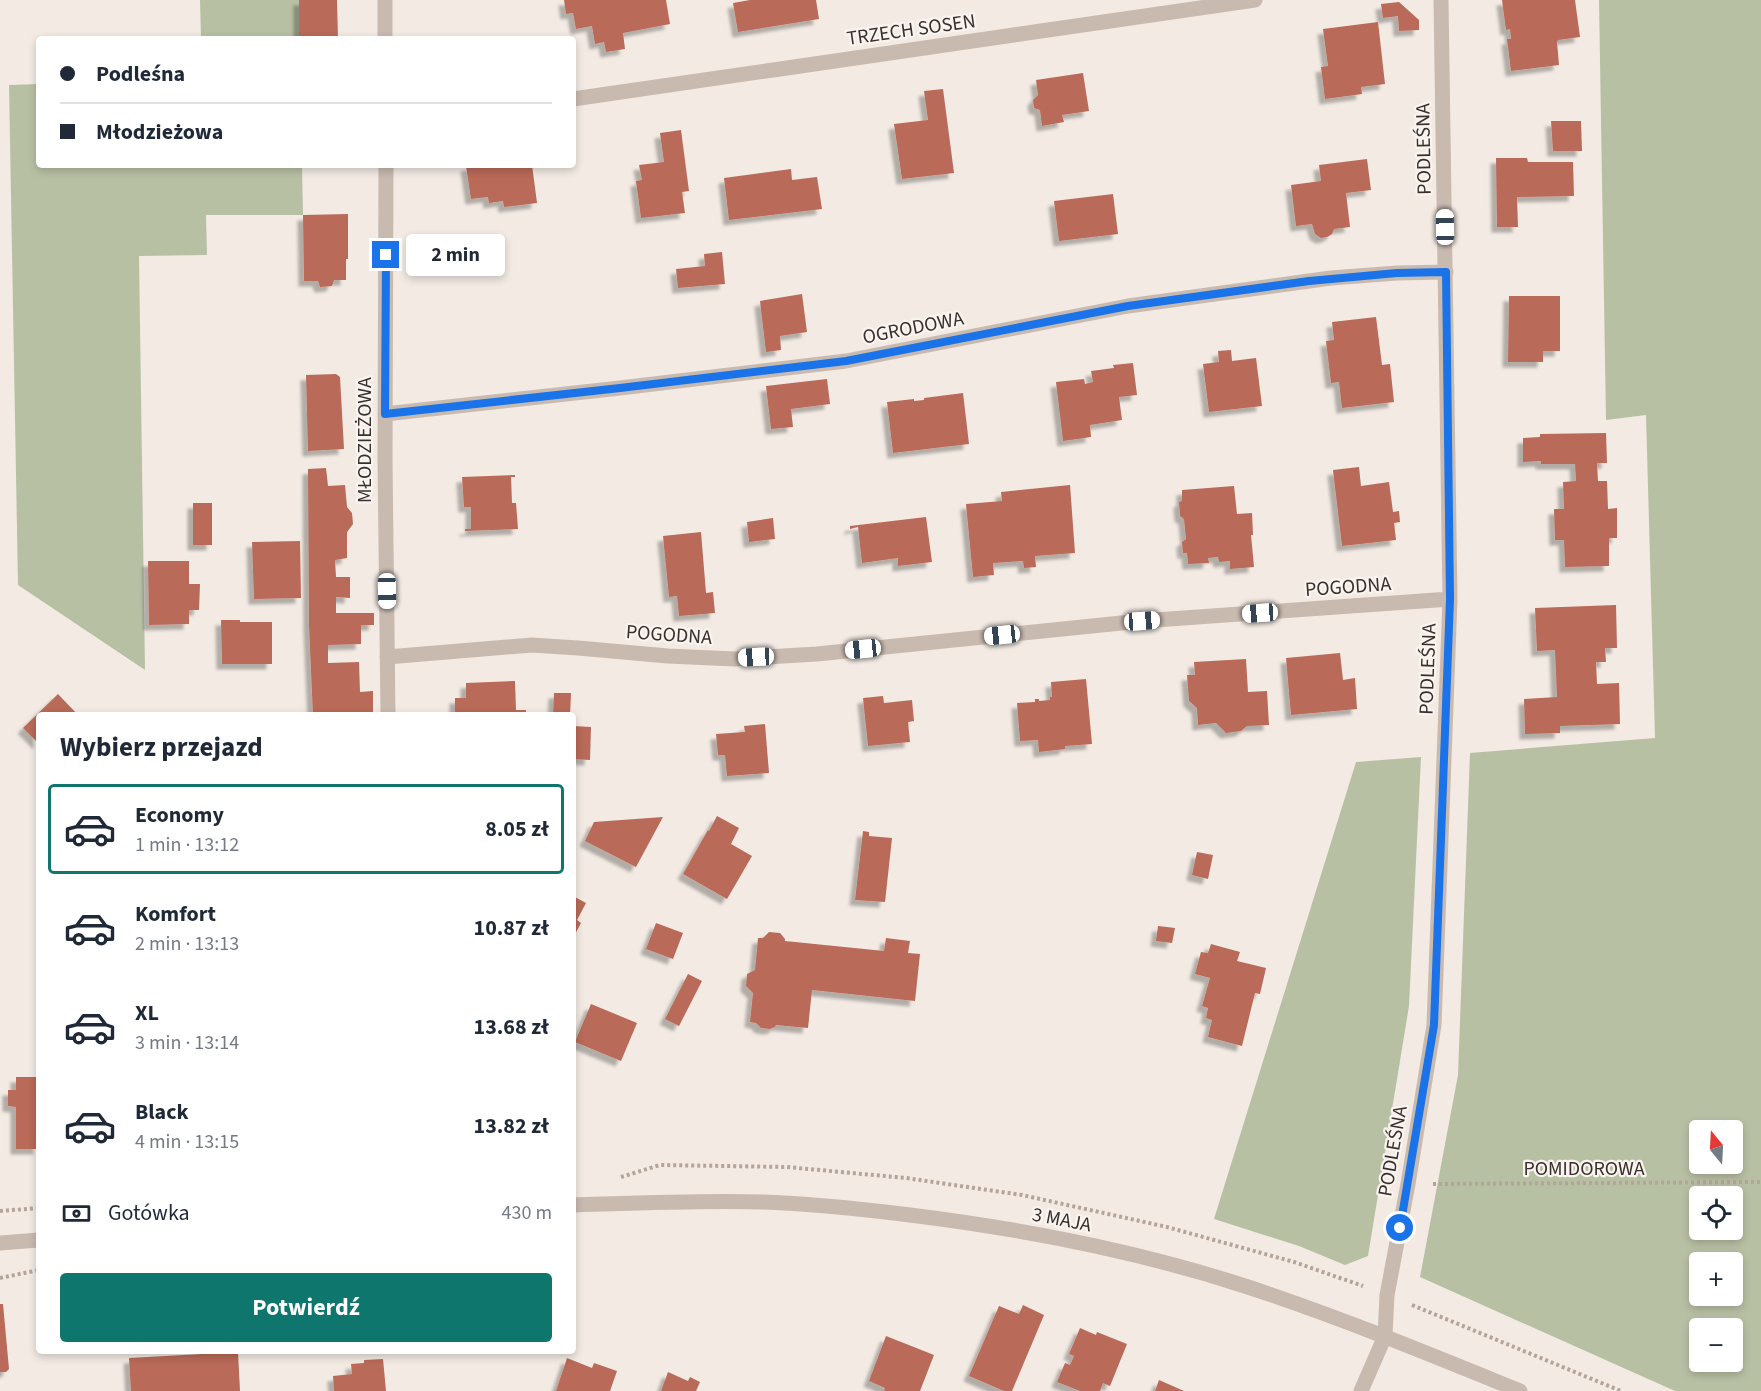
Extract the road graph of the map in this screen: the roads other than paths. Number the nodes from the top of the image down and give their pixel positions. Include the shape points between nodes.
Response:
1 (385, 0) edge
2 (1255, 0) edge
3 (1442, 0) edge
4 (385, 36) edge
5 (576, 99) edge
6 (386, 168) edge
7 (1446, 272) junction
8 (385, 414) junction
9 (1450, 599) junction
10 (387, 657) junction
11 (388, 712) edge
12 (576, 1205) edge
13 (36, 1240) edge
14 (0, 1243) edge
15 (1384, 1336) junction
16 (1361, 1391) edge
17 (1520, 1391) edge

1 - 4 street
2 - 5 street, TRZECH SOSEN
3 - 7 street, PODLEŚNA
6 - 8 street, MŁODZIEŻOWA
7 - 8 street, OGRODOWA via 1309,281 1128,306 846,361
7 - 9 street, PODLEŚNA
8 - 10 street, MŁODZIEŻOWA
9 - 10 street, POGODNA via 1142,621 747,658 532,645
9 - 15 street, PODLEŚNA via 1434,1025 1387,1295
10 - 11 street, MŁODZIEŻOWA
12 - 15 street, 3 MAJA via 764,1202 967,1222 1157,1261 1245,1286
13 - 14 street
15 - 16 street, PODLEŚNA
15 - 17 street, 3 MAJA

